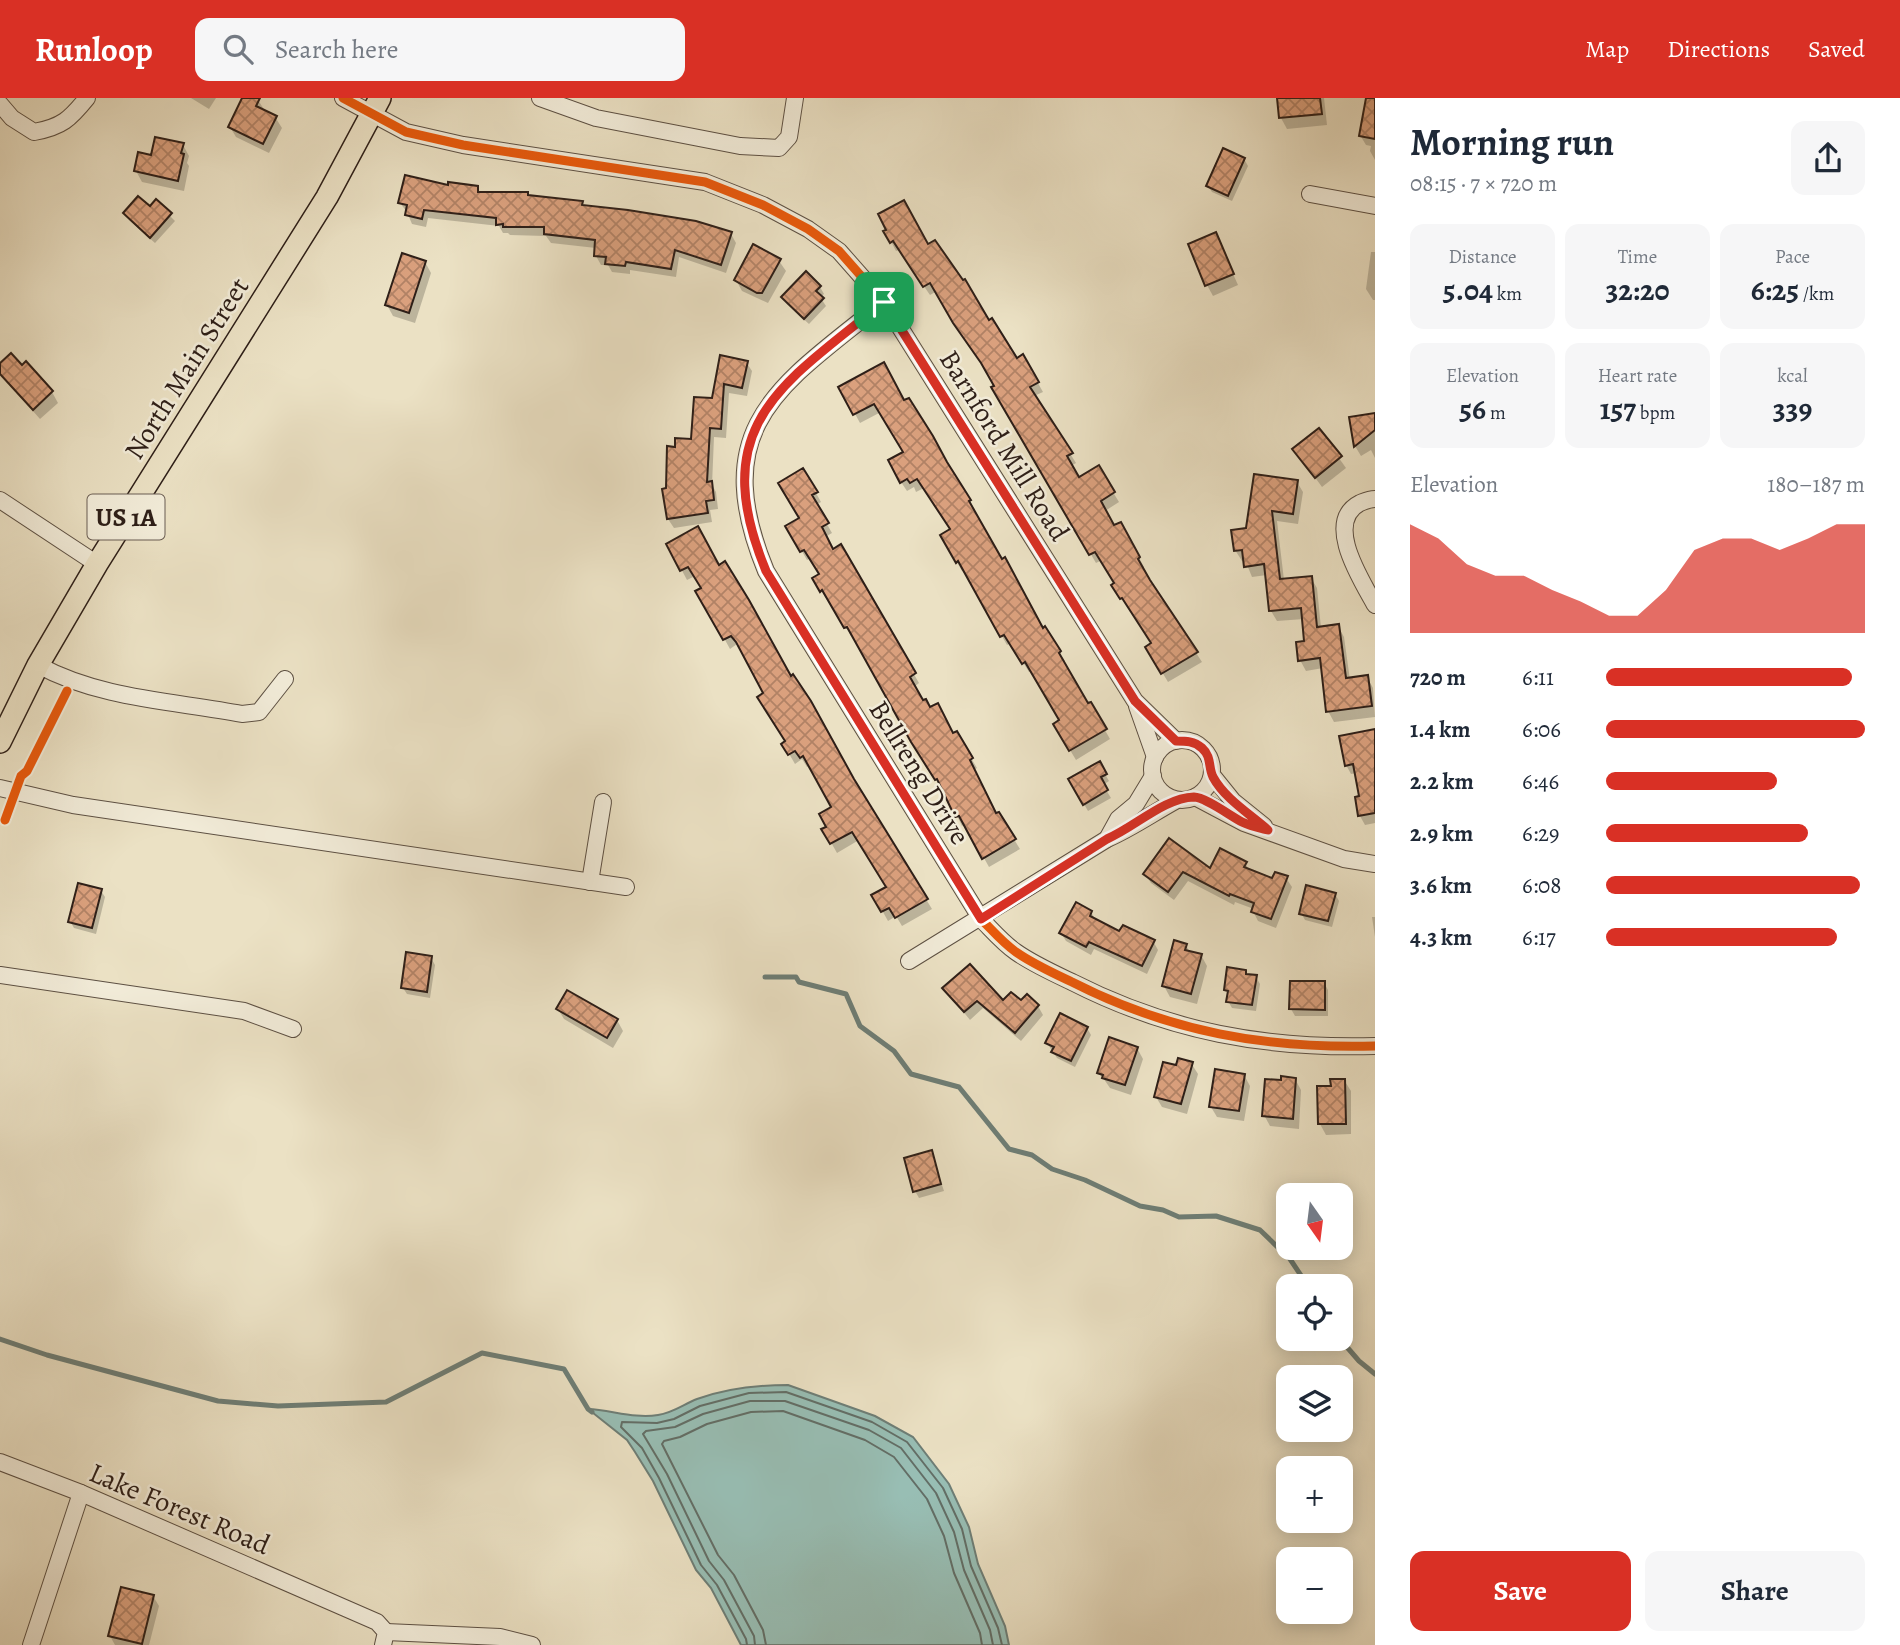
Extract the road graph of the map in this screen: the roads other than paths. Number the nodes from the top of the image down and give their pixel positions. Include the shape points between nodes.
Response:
1 (87, 98) edge
2 (343, 98) edge
3 (540, 98) edge
4 (795, 98) edge
5 (0, 104) edge
6 (376, 105) edge
7 (1310, 194) dead end
8 (1375, 206) edge
9 (884, 302) junction
10 (1375, 499) edge
11 (0, 500) edge
12 (97, 564) junction
13 (1374, 600) edge
14 (38, 665) junction
15 (285, 679) dead end
16 (1135, 701) junction
17 (1176, 741) junction
18 (0, 742) edge
19 (1155, 757) junction
20 (1212, 775) junction
21 (1153, 776) junction
22 (0, 788) edge
23 (1195, 797) junction
24 (1177, 800) junction
25 (603, 802) dead end
26 (1268, 830) junction
27 (1107, 839) junction
28 (1375, 864) edge
29 (590, 882) junction
30 (626, 887) dead end
31 (981, 919) junction
32 (909, 961) dead end
33 (0, 975) edge
34 (293, 1029) dead end
35 (1375, 1046) edge
36 (0, 1462) edge
37 (82, 1493) junction
38 (384, 1639) edge
39 (31, 1645) edge
40 (531, 1645) edge

1 - 5 street via 70,120 34,132
2 - 6 street, Barnford Mill Road
3 - 4 street via 596,118 740,146 779,148 789,137
6 - 9 street, Barnford Mill Road via 406,132 705,182 808,229 839,251
6 - 12 main road, North Main Street / US 1A via 327,197
7 - 8 street
9 - 16 street, Barnford Mill Road
9 - 31 street, Bellreng Drive via 790,378 767,407 748,448 747,514 766,571
10 - 13 street via 1352,507 1345,522 1345,545
11 - 12 street
12 - 14 main road, North Main Street / US 1A
14 - 15 street via 64,680 125,695 254,715
14 - 18 main road, North Main Street / US 1A
16 - 17 street, Barnford Mill Road
16 - 19 street, Barnford Mill Road
17 - 19 street
17 - 20 street, Barnford Mill Road via 1199,745 1212,764
19 - 21 street, Barnford Mill Road
20 - 23 street via 1211,784
20 - 26 street, Barnford Mill Road via 1233,801
21 - 24 street via 1157,788
21 - 27 street
22 - 29 street via 73,805
23 - 24 street
23 - 26 street, Barnford Mill Road via 1244,823
24 - 27 street
25 - 29 street
26 - 28 street, Barnford Mill Road via 1344,859
27 - 31 street
29 - 30 street
31 - 32 street
31 - 35 street, Bellreng Drive via 1014,951 1044,968 1104,999 1173,1024 1318,1047
33 - 34 street via 244,1011
36 - 37 street, Lake Forest Road
37 - 38 street, Lake Forest Road via 377,1622
37 - 39 street
38 - 40 street via 500,1637

